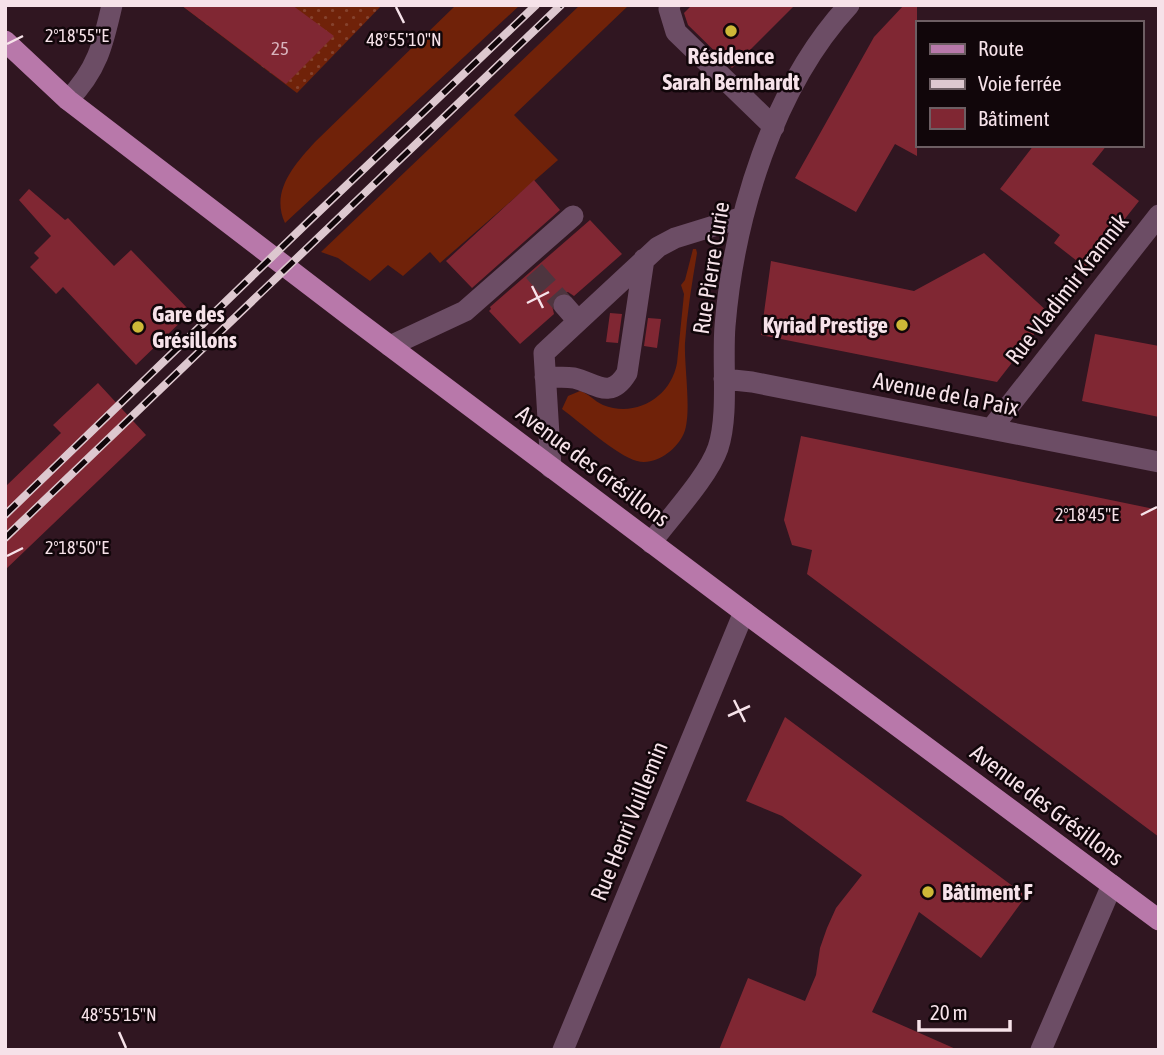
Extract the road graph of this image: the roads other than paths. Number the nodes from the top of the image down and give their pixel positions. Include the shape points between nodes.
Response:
1 (112, 5) edge
2 (670, 5) edge
3 (849, 5) edge
4 (6, 42) edge
5 (68, 100) junction
6 (774, 127) junction
7 (1159, 215) edge
8 (573, 216) dead end
9 (743, 217) junction
10 (644, 259) junction
11 (390, 346) junction
12 (545, 377) junction
13 (724, 379) junction
14 (990, 429) junction
15 (1159, 462) edge
16 (551, 468) junction
17 (651, 543) junction
18 (744, 612) junction
19 (1112, 885) junction
20 (1159, 920) edge
21 (563, 1050) edge
22 (1041, 1050) edge

1 - 5 street via 94,68
2 - 6 street via 676,32
3 - 6 street, Rue Pierre Curie via 815,49
4 - 5 main road, Avenue des Grésillons
5 - 11 main road, Avenue des Grésillons
6 - 9 street, Rue Pierre Curie
7 - 14 street, Rue Vladimir Kramnik
8 - 11 street via 529,265 465,311
9 - 10 street via 665,242
9 - 13 street, Rue Pierre Curie via 725,326
10 - 12 street via 571,313 544,354
10 - 12 street via 623,380 601,389 572,378
11 - 16 main road, Avenue des Grésillons
12 - 16 street
13 - 14 street, Avenue de la Paix
13 - 17 street, Rue Pierre Curie via 717,451
14 - 15 street, Avenue de la Paix
16 - 17 main road, Avenue des Grésillons
17 - 18 main road, Avenue des Grésillons
18 - 19 main road, Avenue des Grésillons
18 - 21 street, Rue Henri Vuillemin
19 - 20 main road, Avenue des Grésillons
19 - 22 street

